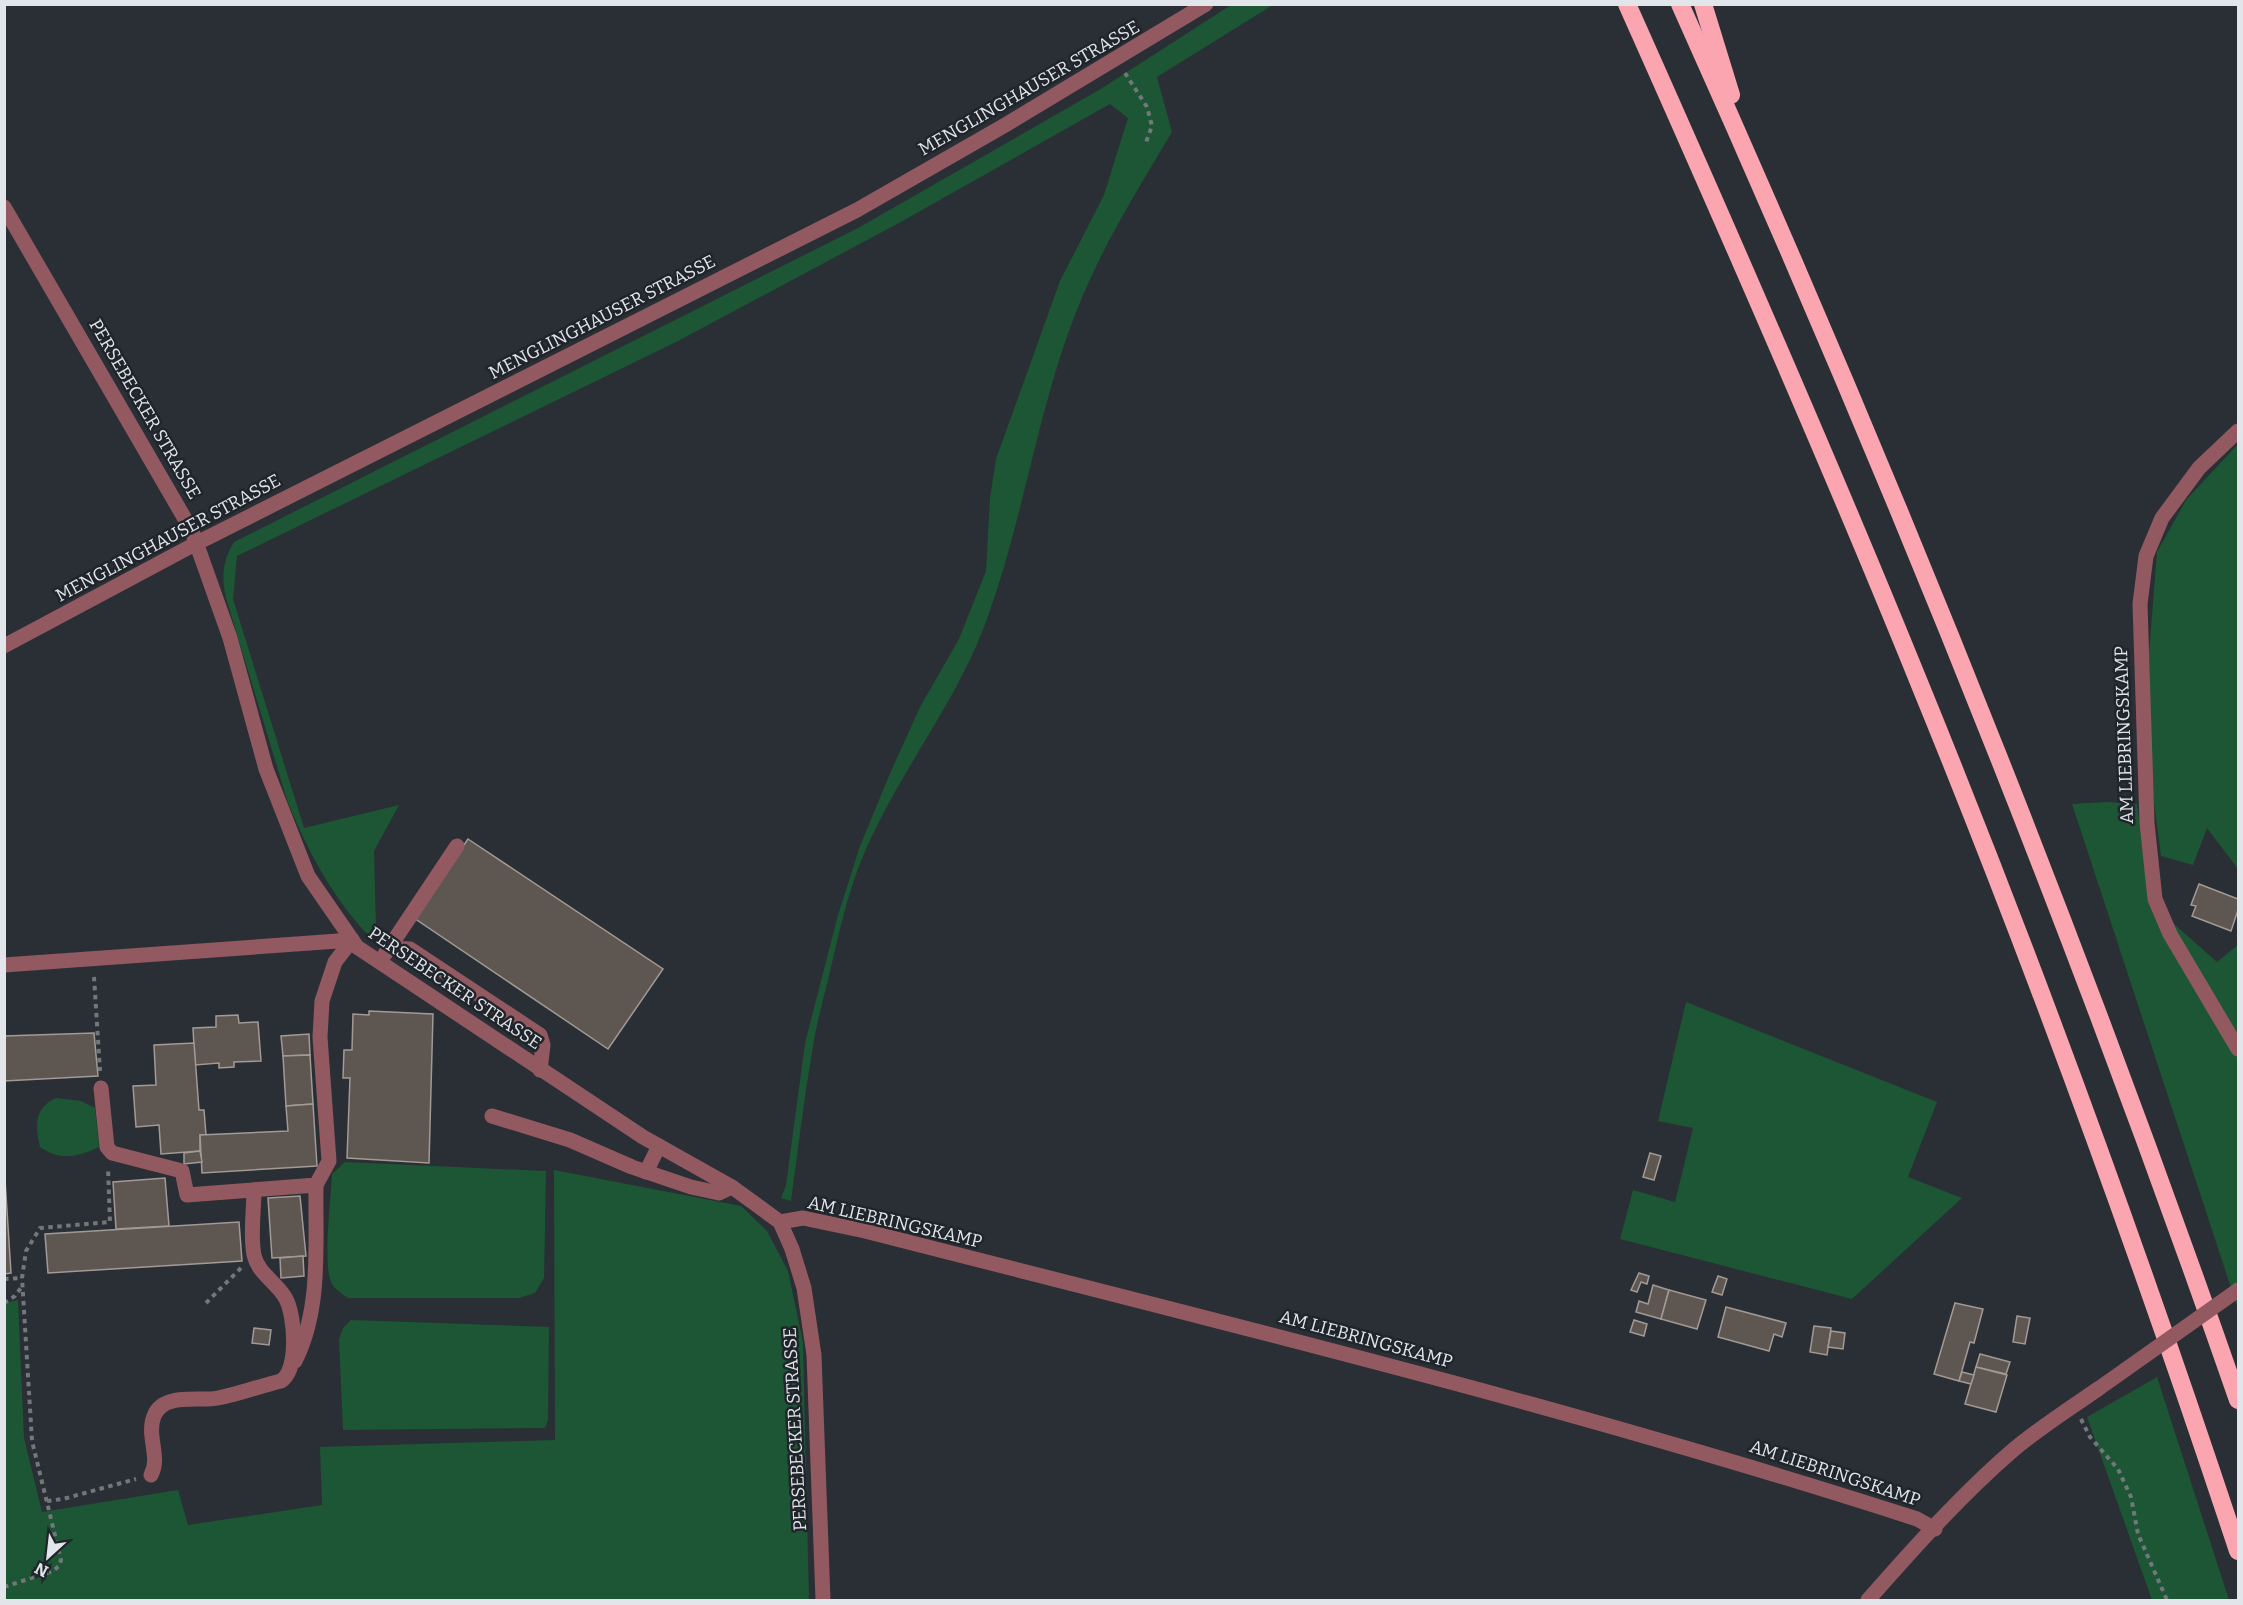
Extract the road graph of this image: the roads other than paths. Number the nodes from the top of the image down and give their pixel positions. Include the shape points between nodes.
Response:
1 (1206, 4) edge
2 (1627, 4) edge
3 (1680, 4) edge
4 (1703, 4) edge
5 (1766, 196) junction
6 (4, 207) edge
7 (2238, 431) edge
8 (197, 543) junction
9 (4, 646) edge
10 (457, 846) dead end
11 (352, 940) junction
12 (389, 948) junction
13 (379, 962) junction
14 (4, 965) edge
15 (2238, 1049) edge
16 (540, 1070) junction
17 (101, 1088) road end
18 (492, 1116) dead end
19 (659, 1146) junction
20 (646, 1172) junction
21 (316, 1185) junction
22 (732, 1187) junction
23 (254, 1190) junction
24 (780, 1222) junction
25 (2238, 1290) edge
26 (293, 1364) junction
27 (2238, 1400) edge
28 (151, 1475) road end
29 (1935, 1529) junction
30 (2238, 1551) edge
31 (823, 1600) edge
32 (1868, 1600) edge

1 - 8 street, MENGLINGHAUSER STRASSE via 856,210
2 - 30 highway via 1742,262 1924,694 2122,1214
3 - 5 highway
4 - 5 highway
5 - 27 highway via 1989,730 2169,1199
6 - 8 street, PERSEBECKER STRASSE
7 - 15 street, AM LIEBRINGSKAMP via 2199,468 2162,518 2146,556 2140,604 2146,823 2155,899 2170,934
8 - 9 street, MENGLINGHAUSER STRASSE
8 - 11 street, PERSEBECKER STRASSE via 230,638 266,770 309,876
10 - 12 street
11 - 13 street, PERSEBECKER STRASSE
11 - 14 street
11 - 21 street via 335,962 322,1001 320,1037 329,1161
12 - 13 street
12 - 16 street via 410,949 540,1035
13 - 16 street, PERSEBECKER STRASSE
16 - 19 street, PERSEBECKER STRASSE
17 - 23 street via 107,1147 112,1153 182,1171 186,1196
18 - 20 street via 570,1140
19 - 20 street
19 - 22 street, PERSEBECKER STRASSE
20 - 22 street via 719,1193
21 - 23 street
21 - 26 street via 313,1307 303,1345
22 - 24 street, PERSEBECKER STRASSE
23 - 26 street via 254,1255 261,1270 286,1298 292,1316
24 - 29 street, AM LIEBRINGSKAMP via 803,1218 865,1231 1361,1357 1767,1470
24 - 31 street, PERSEBECKER STRASSE via 804,1288 814,1355
25 - 29 street, AM LIEBRINGSKAMP, bridge via 2011,1452
26 - 28 street via 288,1377 281,1381 215,1399 190,1397 165,1404 154,1415 156,1465
29 - 32 street, AM LIEBRINGSKAMP

